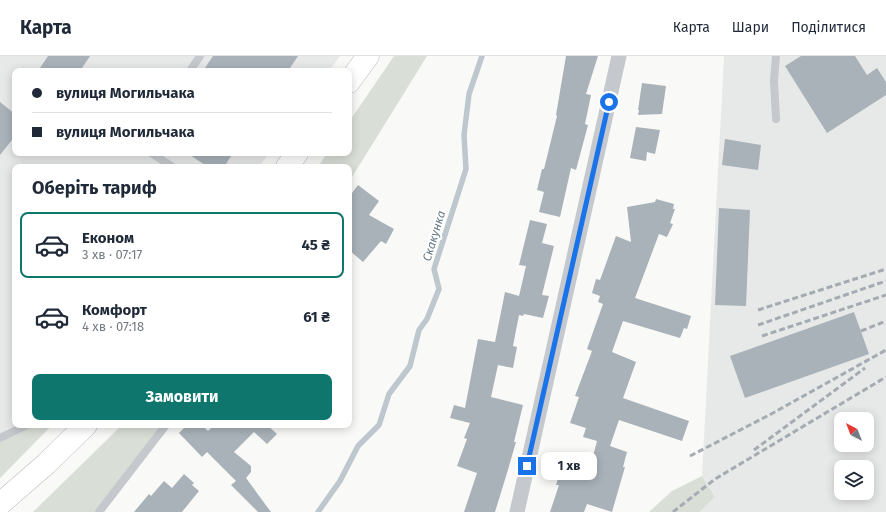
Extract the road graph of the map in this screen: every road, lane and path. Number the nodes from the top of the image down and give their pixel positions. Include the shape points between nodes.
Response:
1 (200, 56) edge
2 (368, 56) edge
3 (619, 56) edge
4 (776, 56) edge
5 (192, 68) edge
6 (352, 78) edge
7 (776, 119) dead end
8 (156, 156) edge
9 (168, 164) edge
10 (21, 428) edge
11 (83, 428) edge
12 (164, 428) edge
13 (0, 438) edge
14 (0, 504) edge
15 (99, 512) edge
16 (517, 512) edge

1 - 5 lane
2 - 6 main road
3 - 16 street
4 - 7 lane
8 - 9 lane
10 - 13 lane
11 - 14 main road
12 - 15 lane

